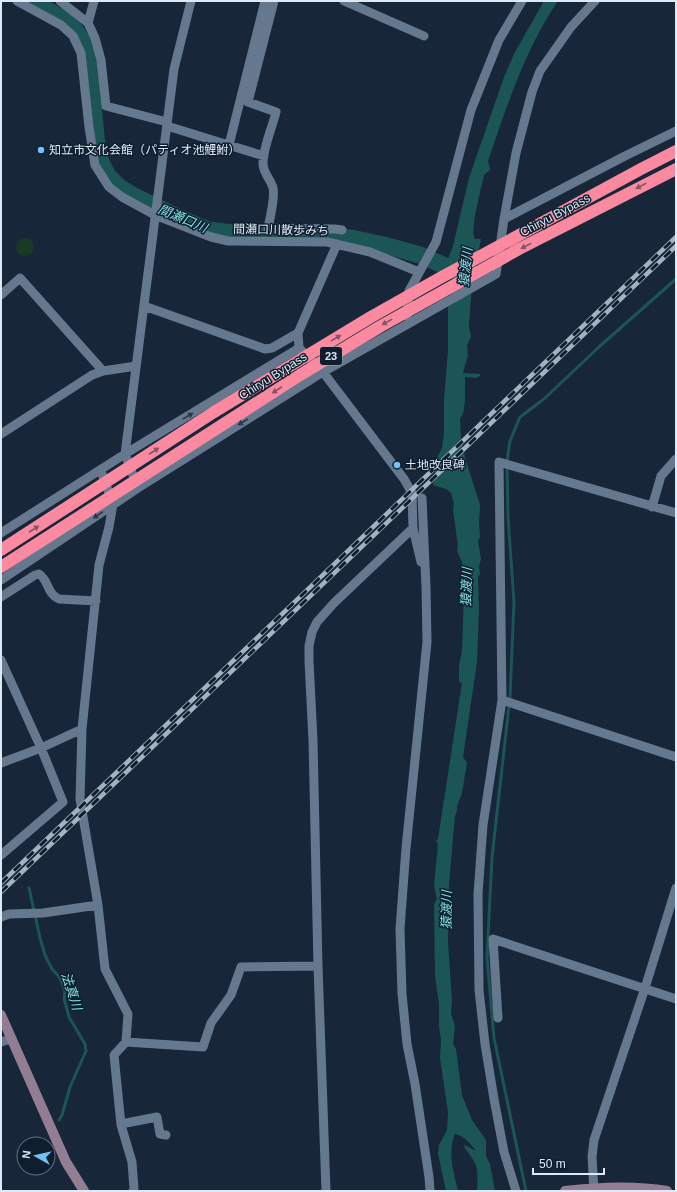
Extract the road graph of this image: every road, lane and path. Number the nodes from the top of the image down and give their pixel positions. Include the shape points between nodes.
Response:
1 (18, 1) edge
2 (60, 1) edge
3 (94, 1) edge
4 (191, 1) edge
5 (265, 1) edge
6 (274, 1) edge
7 (344, 1) edge
8 (522, 1) edge
9 (595, 1) edge
10 (88, 22) junction
11 (424, 36) dead end
12 (167, 124) junction
13 (676, 131) edge
14 (229, 145) junction
15 (676, 151) edge
16 (264, 156) junction
17 (676, 168) edge
18 (155, 215) junction
19 (504, 219) junction
20 (342, 230) dead end
21 (337, 244) junction
22 (419, 272) junction
23 (1, 294) edge
24 (144, 306) junction
25 (406, 326) junction
26 (298, 333) junction
27 (299, 348) junction
28 (136, 366) junction
29 (103, 371) junction
30 (323, 372) junction
31 (1, 434) edge
32 (125, 454) junction
33 (676, 458) edge
34 (101, 471) junction
35 (138, 488) junction
36 (422, 498) dead end
37 (113, 504) junction
38 (652, 507) junction
39 (676, 513) edge
40 (413, 528) junction
41 (1, 533) edge
42 (1, 550) edge
43 (1, 568) edge
44 (1, 580) edge
45 (426, 587) junction
46 (1, 597) edge
47 (96, 601) junction
48 (1, 660) edge
49 (502, 700) junction
50 (82, 729) junction
51 (41, 748) junction
52 (676, 757) edge
53 (1, 763) edge
54 (1, 855) edge
55 (676, 888) edge
56 (98, 905) junction
57 (1, 917) edge
58 (318, 966) junction
59 (644, 988) junction
60 (676, 999) edge
61 (1, 1015) edge
62 (498, 1018) dead end
63 (11, 1039) junction
64 (1, 1042) edge
65 (126, 1042) junction
66 (121, 1124) junction
67 (166, 1135) dead end
68 (594, 1190) edge
69 (84, 1191) edge
70 (133, 1191) edge
71 (326, 1191) edge
72 (430, 1191) edge
73 (516, 1191) edge
74 (565, 1191) edge
75 (667, 1191) edge

1 - 18 street, 間瀬口川散歩みち via 61,25 73,36 81,54 95,165 109,187
2 - 10 street
3 - 10 street
4 - 12 street via 174,69
5 - 14 street
6 - 16 street via 248,102 276,112
7 - 11 street
8 - 22 street via 499,40 471,110 436,242
9 - 19 street via 571,28 540,71 516,153
10 - 12 street via 101,60 106,106
12 - 14 street
12 - 18 street
13 - 19 street
14 - 16 street
42 -> 15 highway, Chiryu Bypass / 23 via 214,412 364,321
16 - 20 street via 265,174 274,190 268,228
17 -> 43 highway, Chiryu Bypass / 23 via 519,249 381,326 300,375
18 - 21 street, 間瀬口川散歩みち via 228,241
18 - 24 street
19 - 25 street via 496,274
21 - 22 street, 間瀬口川散歩みち via 370,252
21 - 26 street
22 - 25 street via 409,291
23 - 29 street via 20,278
24 - 26 street via 265,349 272,348
24 - 28 street
25 - 30 street
26 - 27 street
27 - 30 street
32 -> 27 street
28 - 29 street
28 - 32 street
29 - 31 street via 92,375
30 -> 35 street
30 - 40 street via 404,479 412,493
32 - 34 street
32 - 35 street
33 - 38 street via 661,476
34 - 37 street
34 - 41 street
35 - 37 street
36 - 45 street
37 -> 44 street
37 - 47 street via 100,565
38 - 39 street
38 - 49 street via 499,462
40 - 45 street
40 - 58 street via 334,603 317,622 312,632 309,661 314,740
45 - 72 street via 427,642 400,929 407,1044
46 - 47 street via 38,574 43,576 54,596
47 - 50 street
48 - 51 street
49 - 52 street
49 - 73 street via 481,848 478,894 480,990 494,1099 504,1152
50 - 51 street
50 - 56 street via 80,799
51 - 53 street
51 - 54 street via 63,802
55 - 59 street
56 - 57 street
56 - 65 street via 106,969 128,1014
58 - 65 street via 241,967 231,996 211,1023 204,1047
58 - 71 street
59 - 60 street
59 - 62 street via 493,939
59 - 68 street via 594,1140
61 - 63 street
63 - 64 street
63 - 69 street via 66,1162
65 - 66 street via 114,1055
66 - 67 street via 157,1117 160,1134
66 - 70 street via 132,1162
68 - 74 street
68 - 75 street via 641,1188

